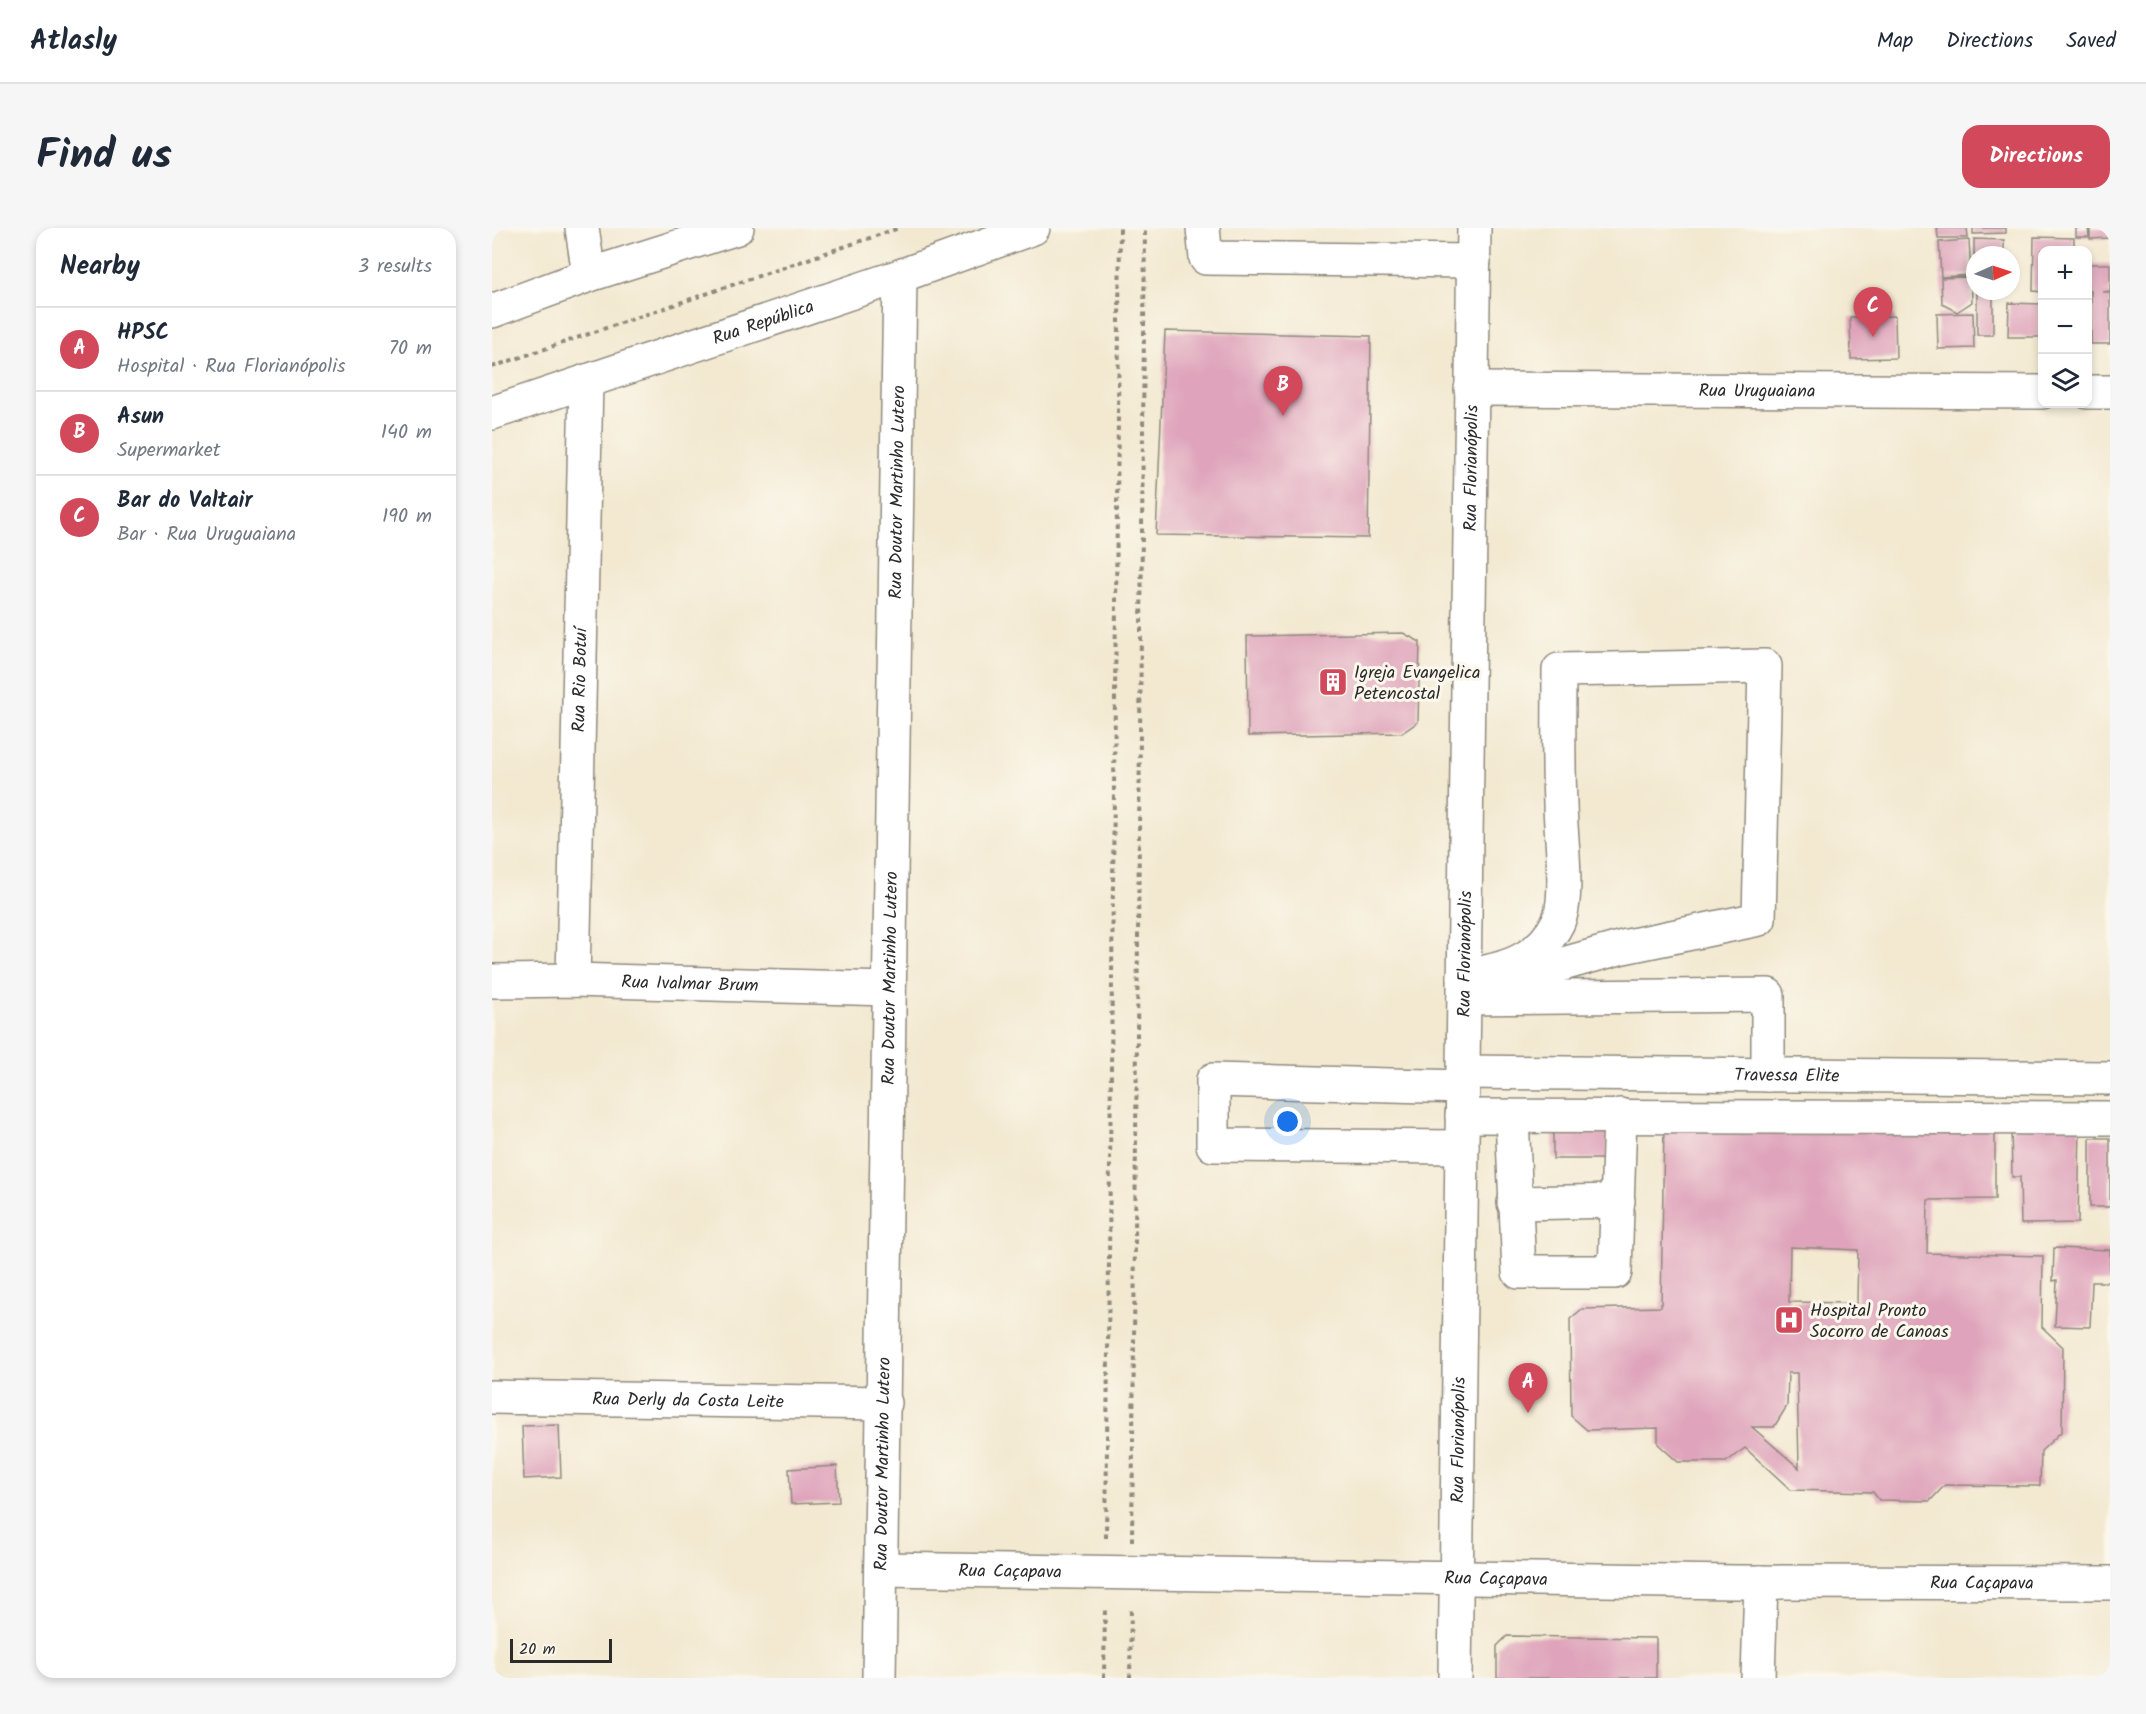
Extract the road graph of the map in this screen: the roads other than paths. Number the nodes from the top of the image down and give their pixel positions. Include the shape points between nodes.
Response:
1 (582, 228) edge
2 (737, 228) edge
3 (1033, 228) edge
4 (1203, 228) edge
5 (1474, 228) edge
6 (1474, 261) junction
7 (589, 276) junction
8 (900, 276) junction
9 (492, 311) edge
10 (586, 381) junction
11 (1471, 389) junction
12 (2038, 392) edge
13 (2092, 392) edge
14 (2110, 392) edge
15 (492, 413) edge
16 (1503, 969) junction
17 (573, 980) junction
18 (492, 981) edge
19 (1464, 987) junction
20 (889, 989) junction
21 (1768, 1075) junction
22 (2110, 1078) edge
23 (1463, 1106) junction
24 (1620, 1115) junction
25 (1512, 1117) junction
26 (2110, 1118) edge
27 (1618, 1201) junction
28 (1514, 1203) junction
29 (492, 1397) edge
30 (885, 1403) junction
31 (880, 1569) junction
32 (1456, 1578) junction
33 (1761, 1582) junction
34 (2110, 1582) edge
35 (879, 1678) edge
36 (1455, 1678) edge
37 (1758, 1678) edge

1 - 7 street
2 - 7 street
3 - 8 street, Rua República
4 - 6 street via 1206,258
5 - 6 street, Rua Florianópolis
6 - 11 street, Rua Florianópolis
7 - 9 street
8 - 10 street, Rua República
8 - 20 street, Rua Doutor Martinho Lutero
10 - 15 street, Rua República
10 - 17 street, Rua Rio Botuí
11 - 12 street, Rua Uruguaiana
11 - 19 street, Rua Florianópolis
13 - 14 street
16 - 16 street via 1534,971 1623,947 1759,919 1765,666 1559,670 1563,866 1559,920 1534,952
16 - 19 street
17 - 18 street, Rua Ivalmar Brum
17 - 20 street, Rua Ivalmar Brum
19 - 21 street via 1768,996
19 - 23 street, Rua Florianópolis
20 - 30 street, Rua Doutor Martinho Lutero
21 - 22 street, Travessa Elite
21 - 23 street, Travessa Elite
23 - 23 street via 1213,1080 1213,1145
23 - 25 street
23 - 32 street, Rua Florianópolis
24 - 25 street
24 - 26 street
24 - 27 street
25 - 28 street
27 - 28 street
27 - 28 street via 1615,1272 1519,1272
29 - 30 street, Rua Derly da Costa Leite
30 - 31 street, Rua Doutor Martinho Lutero
31 - 32 street, Rua Caçapava
31 - 35 street, Rua Doutor Martinho Lutero
32 - 33 street, Rua Caçapava
32 - 36 street, Rua Florianópolis
33 - 34 street, Rua Caçapava
33 - 37 street

